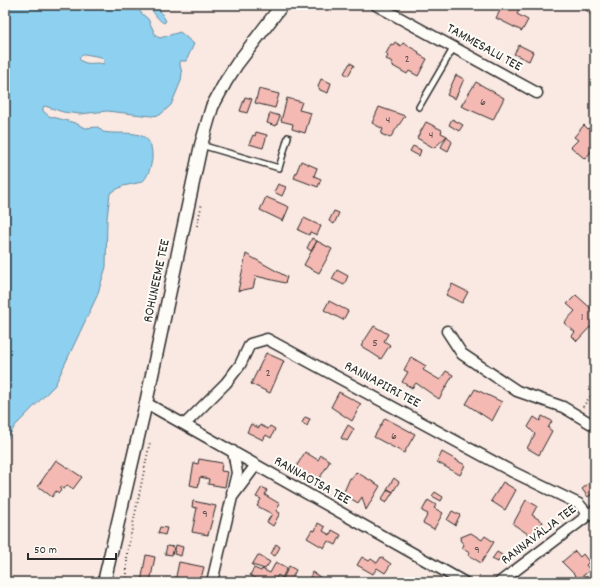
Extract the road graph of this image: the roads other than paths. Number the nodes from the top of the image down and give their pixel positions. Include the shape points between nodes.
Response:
1 (376, 5) edge
2 (287, 8) edge
3 (454, 47) junction
4 (537, 93) dead end
5 (419, 107) dead end
6 (288, 137) dead end
7 (201, 145) junction
8 (447, 331) dead end
9 (146, 403) junction
10 (185, 424) junction
11 (595, 426) edge
12 (234, 451) junction
13 (256, 465) junction
14 (232, 497) junction
15 (592, 512) edge
16 (104, 582) edge
17 (212, 582) edge
18 (464, 582) edge
19 (500, 582) edge

1 - 3 street, TAMMESALU TEE
2 - 7 street, ROHUNEEME TEE via 236,64 212,107
3 - 4 street, TAMMESALU TEE
3 - 5 lane
6 - 7 lane via 279,168
7 - 9 street, ROHUNEEME TEE
8 - 11 street via 462,354 517,391 563,407
9 - 10 street, RANNAOTSA TEE
9 - 16 street, ROHUNEEME TEE
10 - 12 street, RANNAOTSA TEE
10 - 15 street, RANNAPIIRI TEE via 226,384 240,366 250,344 267,339
12 - 13 street, RANNAOTSA TEE
12 - 14 street via 237,473
13 - 14 street
13 - 18 street, RANNAOTSA TEE
14 - 17 street
15 - 19 street, RANNAVÄLJA TEE

